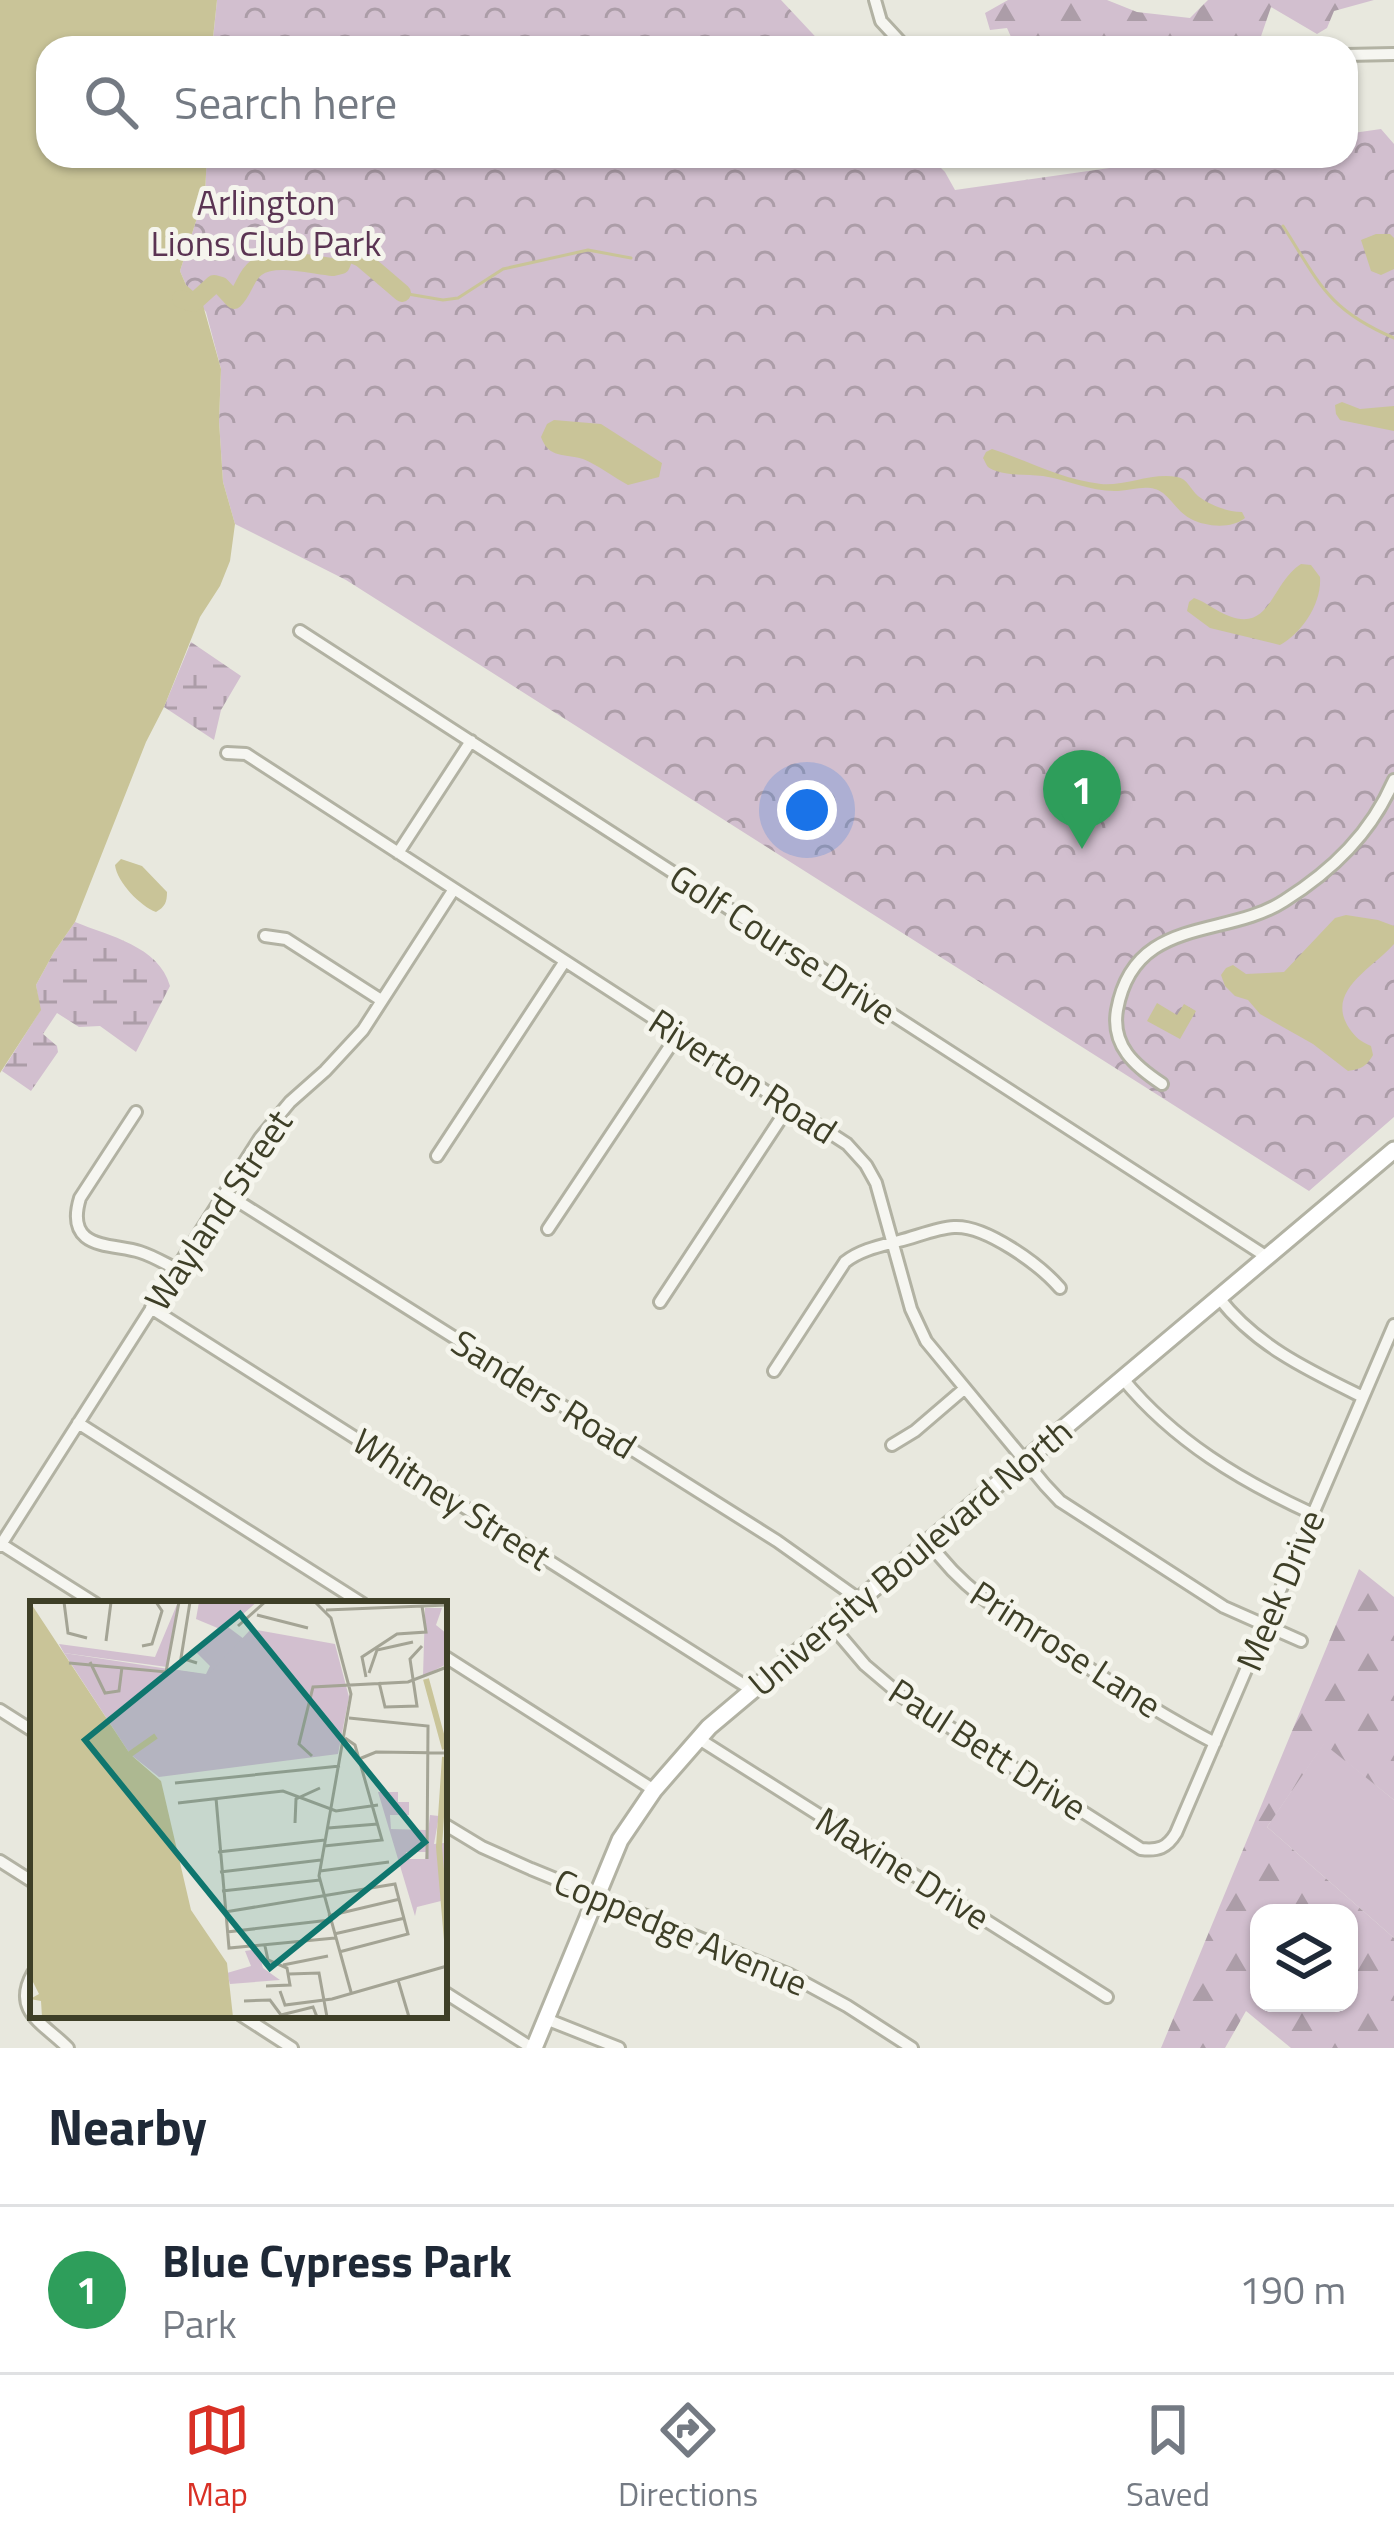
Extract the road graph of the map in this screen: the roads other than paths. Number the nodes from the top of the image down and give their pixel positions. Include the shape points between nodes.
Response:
1 (875, 0) edge
2 (894, 36) edge
3 (1394, 54) edge
4 (1358, 55) edge
5 (300, 631) dead end
6 (471, 741) junction
7 (227, 753) dead end
8 (1394, 780) edge
9 (398, 853) junction
10 (454, 889) junction
11 (265, 936) dead end
12 (565, 961) junction
13 (381, 1000) junction
14 (678, 1034) junction
15 (1162, 1084) dead end
16 (789, 1106) junction
17 (136, 1112) dead end
18 (1394, 1150) edge
19 (437, 1156) dead end
20 (225, 1192) junction
21 (548, 1229) dead end
22 (893, 1243) junction
23 (1267, 1257) junction
24 (176, 1269) junction
25 (1060, 1288) dead end
26 (1219, 1298) junction
27 (660, 1302) dead end
28 (152, 1308) junction
29 (1394, 1325) edge
30 (774, 1371) dead end
31 (1123, 1379) junction
32 (964, 1389) junction
33 (1363, 1397) junction
34 (78, 1423) junction
35 (892, 1445) dead end
36 (1026, 1461) junction
37 (1313, 1514) junction
38 (929, 1542) junction
39 (1, 1545) edge
40 (860, 1600) junction
41 (91, 1601) edge
42 (358, 1601) edge
43 (832, 1625) junction
44 (1265, 1626) junction
45 (1301, 1641) dead end
46 (447, 1658) edge
47 (752, 1690) junction
48 (0, 1710) edge
49 (30, 1729) edge
50 (699, 1739) junction
51 (1215, 1743) junction
52 (654, 1790) junction
53 (447, 1826) edge
54 (1160, 1849) joint
55 (0, 1862) edge
56 (30, 1880) edge
57 (596, 1894) junction
58 (30, 1979) edge
59 (447, 1994) edge
60 (1107, 1996) dead end
61 (30, 2013) edge
62 (36, 2018) edge
63 (246, 2018) edge
64 (546, 2019) junction
65 (68, 2048) edge
66 (292, 2048) edge
67 (533, 2048) edge
68 (619, 2048) edge
69 (912, 2048) edge

1 - 2 street
3 - 4 street
5 - 6 street, Golf Course Drive
6 - 9 street
6 - 23 street, Golf Course Drive
7 - 9 street, Riverton Road via 246,754
8 - 15 street via 1351,849 1295,894 1270,910 1174,937 1135,970 1117,1010 1119,1043
9 - 10 street, Riverton Road
10 - 12 street, Riverton Road
10 - 13 street, Wayland Street
11 - 13 street via 286,939
12 - 14 street, Riverton Road
12 - 19 street
13 - 20 street, Wayland Street via 348,1047 272,1121
14 - 16 street, Riverton Road
14 - 21 street
16 - 22 street, Riverton Road via 839,1137 866,1166
16 - 27 street
17 - 24 street via 80,1198 79,1225 100,1246 144,1253
18 - 23 street, University Boulevard North
20 - 24 street, Wayland Street
20 - 40 street, Sanders Road
22 - 25 street via 948,1227 979,1230
22 - 30 street via 845,1262
22 - 32 street, Riverton Road via 918,1325
23 - 26 street, University Boulevard North
24 - 28 street, Wayland Street
26 - 31 street, University Boulevard North
26 - 33 street via 1266,1345
28 - 34 street, Wayland Street
28 - 47 street, Whitney Street
29 - 33 street, Meek Drive
31 - 36 street, University Boulevard North
31 - 37 street via 1188,1444
32 - 35 street
32 - 36 street, Riverton Road
33 - 37 street, Meek Drive
34 - 39 street, Wayland Street
34 - 42 street
36 - 38 street, University Boulevard North
36 - 44 street, Riverton Road via 1060,1501
37 - 44 street, Meek Drive
38 - 40 street, University Boulevard North
38 - 51 street, Primrose Lane via 990,1605
39 - 41 street
40 - 43 street, University Boulevard North
43 - 47 street, University Boulevard North
43 - 54 street, Paul Bett Drive via 904,1697 1142,1849
44 - 45 street, Riverton Road
44 - 51 street, Meek Drive
46 - 52 street
47 - 50 street, University Boulevard North
48 - 49 street
50 - 52 street, University Boulevard North
50 - 60 street, Maxine Drive
51 - 54 street, Meek Drive via 1176,1834
52 - 57 street, University Boulevard North
53 - 57 street, Coppedge Avenue
55 - 56 street
57 - 64 street, University Boulevard North
57 - 69 street, Coppedge Avenue via 790,1975
58 - 61 street
59 - 67 street
62 - 65 street
63 - 66 street
64 - 67 street, University Boulevard North
64 - 68 street

